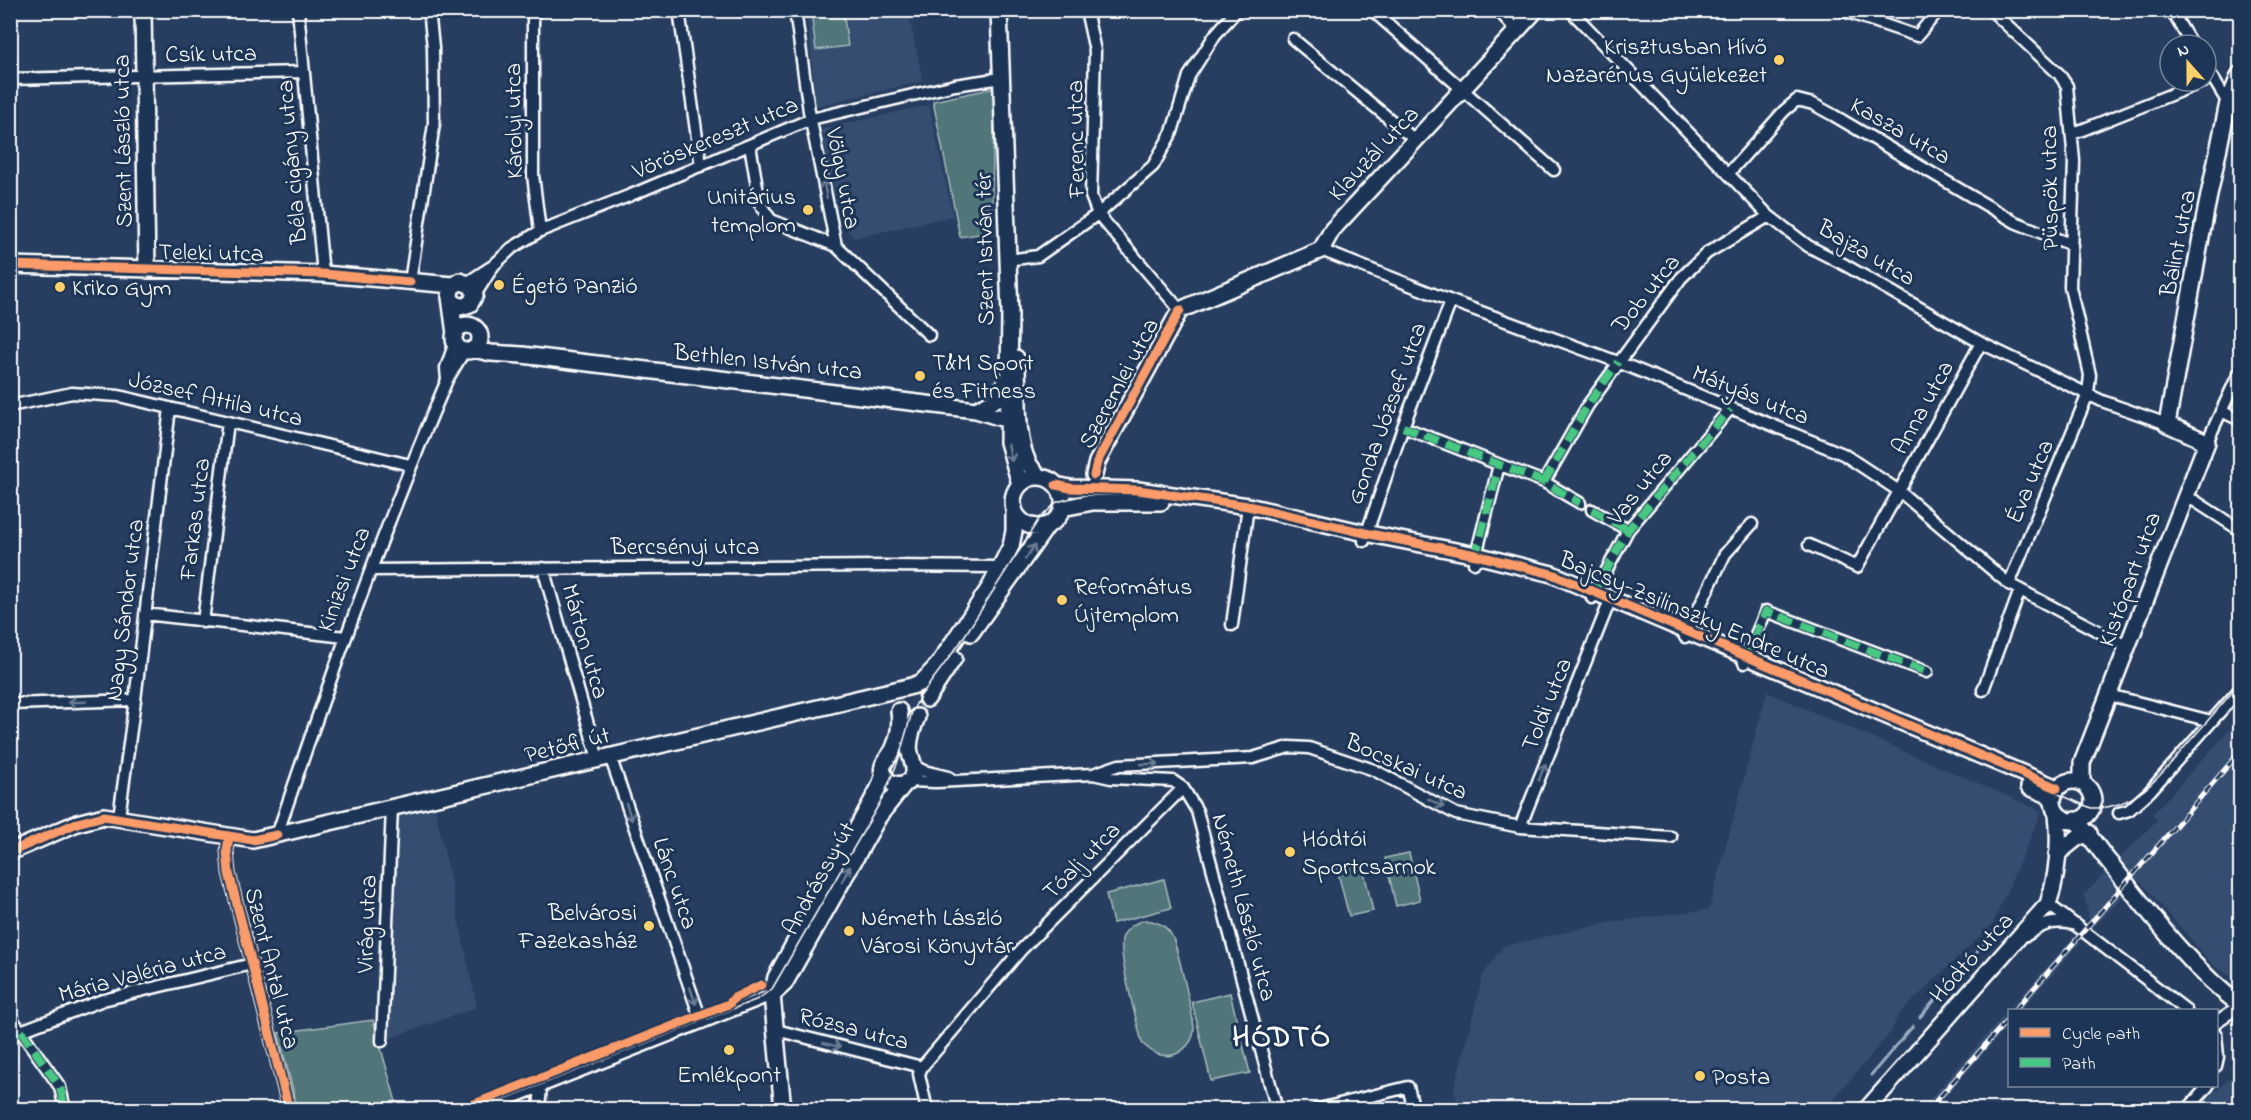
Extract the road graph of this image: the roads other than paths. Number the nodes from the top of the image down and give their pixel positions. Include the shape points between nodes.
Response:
1 (143, 10) edge
2 (298, 10) edge
3 (429, 10) edge
4 (533, 10) edge
5 (679, 10) edge
6 (795, 10) edge
7 (999, 10) edge
8 (1086, 10) edge
9 (1237, 10) edge
10 (1372, 10) edge
11 (1498, 10) edge
12 (1536, 10) edge
13 (1570, 10) edge
14 (1841, 10) edge
15 (1939, 10) edge
16 (1991, 10) edge
17 (2171, 10) edge
18 (1517, 31) junction
19 (2185, 33) edge
20 (1293, 39) dead end
21 (304, 72) junction
22 (2241, 74) edge
23 (143, 76) junction
24 (1002, 78) junction
25 (10, 79) edge
26 (1462, 90) junction
27 (2218, 92) edge
28 (2175, 93) edge
29 (2228, 103) junction
30 (811, 118) junction
31 (2072, 134) junction
32 (1415, 140) junction
33 (750, 145) junction
34 (701, 166) junction
35 (1554, 170) dead end
36 (1728, 174) junction
37 (1098, 214) junction
38 (1769, 216) junction
39 (540, 231) junction
40 (2072, 245) junction
41 (836, 246) junction
42 (1321, 249) junction
43 (1007, 260) junction
44 (10, 265) edge
45 (147, 270) junction
46 (323, 274) junction
47 (410, 282) junction
48 (462, 293) junction
49 (1451, 301) junction
50 (1180, 310) junction
51 (1010, 314) junction
52 (929, 334) dead end
53 (468, 341) junction
54 (1981, 343) junction
55 (1618, 362) junction
56 (2240, 374) edge
57 (1008, 375) junction
58 (2088, 394) junction
59 (10, 406) edge
60 (170, 408) junction
61 (1730, 409) junction
62 (976, 410) junction
63 (2221, 411) junction
64 (1008, 420) junction
65 (2241, 420) edge
66 (228, 422) junction
67 (2167, 424) junction
68 (1403, 428) junction
69 (1020, 431) junction
70 (2206, 442) junction
71 (410, 465) junction
72 (1499, 465) junction
73 (1039, 477) junction
74 (1093, 482) junction
75 (1544, 482) junction
76 (1020, 484) junction
77 (1056, 485) junction
78 (1899, 491) junction
79 (2184, 497) junction
80 (1580, 503) dead end
81 (1062, 508) junction
82 (1592, 510) dead end
83 (1248, 511) junction
84 (1014, 513) junction
85 (1752, 525) dead end
86 (1047, 526) junction
87 (1628, 530) junction
88 (2241, 530) edge
89 (1364, 537) junction
90 (1809, 545) dead end
91 (1475, 559) junction
92 (999, 567) junction
93 (543, 568) junction
94 (372, 570) junction
95 (2009, 584) junction
96 (2020, 590) junction
97 (1593, 594) junction
98 (1610, 601) junction
99 (145, 614) junction
100 (203, 622) junction
101 (1232, 625) dead end
102 (1686, 634) junction
103 (345, 637) junction
104 (2128, 647) junction
105 (1745, 660) junction
106 (1926, 672) dead end
107 (907, 688) junction
108 (2241, 689) edge
109 (1983, 690) dead end
110 (2109, 695) junction
111 (867, 696) junction
112 (927, 699) junction
113 (135, 700) junction
114 (10, 704) edge
115 (898, 709) junction
116 (917, 717) junction
117 (2211, 722) junction
118 (890, 756) junction
119 (604, 758) junction
120 (910, 773) junction
121 (884, 774) junction
122 (1092, 774) junction
123 (1183, 788) junction
124 (2063, 793) junction
125 (392, 808) junction
126 (2119, 813) dead end
127 (119, 817) junction
128 (2081, 817) junction
129 (1520, 826) junction
130 (2088, 832) junction
131 (277, 835) junction
132 (230, 836) junction
133 (1671, 837) dead end
134 (10, 852) edge
135 (2057, 854) junction
136 (2048, 904) junction
137 (2074, 924) junction
138 (2012, 946) junction
139 (252, 964) junction
140 (772, 995) junction
141 (2241, 1006) edge
142 (2183, 1009) edge
143 (10, 1016) edge
144 (2218, 1021) edge
145 (702, 1023) junction
146 (776, 1030) junction
147 (16, 1033) edge
148 (382, 1041) dead end
149 (922, 1067) junction
150 (541, 1086) junction
151 (2207, 1087) edge
152 (65, 1110) edge
153 (289, 1110) edge
154 (482, 1110) edge
155 (539, 1110) edge
156 (783, 1110) edge
157 (927, 1110) edge
158 (1277, 1110) edge
159 (1315, 1110) edge
160 (1414, 1110) edge
161 (1866, 1110) edge
162 (2187, 1110) edge

1 - 23 street, Szent László utca
2 - 21 street, Béla cigány utca
3 - 47 street via 434,124
4 - 39 street, Károlyi utca via 533,175
5 - 34 street
6 - 30 street, Völgy utca
7 - 24 street, Szent István tér
8 - 37 street, Ferenc utca via 1095,51 1091,196
9 - 37 street via 1215,35 1189,76 1172,132 1153,166
10 - 26 street
11 - 18 street
12 - 18 street, Klauzál utca
13 - 36 street, Bajza utca
14 - 15 street via 1917,36
16 - 31 street, Püspök utca via 2067,86
17 - 19 street
18 - 26 street, Klauzál utca
20 - 32 street
21 - 23 street, Csík utca
21 - 46 street, Béla cigány utca
22 - 29 street, Bálint utca
23 - 25 street, Csík utca
23 - 45 street, Szent László utca
24 - 30 street, Vöröskereszt utca
24 - 43 street, Szent István tér
26 - 32 street, Klauzál utca
26 - 35 street
27 - 29 street
28 - 31 street
29 - 67 street, Bálint utca
30 - 33 street, Vöröskereszt utca
41 -> 30 street, Völgy utca
31 - 40 street, Püspök utca
32 - 42 street, Klauzál utca via 1332,230
33 - 34 street, Vöröskereszt utca
33 - 41 street, Völgy utca via 765,214 771,220
34 - 39 street, Vöröskereszt utca
36 - 38 street, Bajza utca
36 - 40 street, Kasza utca via 1797,100 1813,104 2015,222
37 - 43 street via 1038,256
37 - 50 street, Ferenc utca
38 - 54 street, Bajza utca via 1808,246
38 - 55 street, Dob utca via 1707,253 1681,278
39 - 48 street, Vöröskereszt utca via 512,248
40 - 58 street, Püspök utca via 2070,287 2090,375
41 - 52 street, Völgy utca
42 - 49 street, Mátyás utca
42 - 50 street, Szeremlei utca
43 - 51 street, Szent István tér
44 - 45 street, Teleki utca
45 - 46 street, Teleki utca
46 - 47 street, Teleki utca
47 - 48 street, Teleki utca
48 - 53 street
48 - 53 street
49 - 55 street, Mátyás utca
49 - 68 street, Gonda József utca
50 - 74 street, Szeremlei utca via 1097,462
51 - 57 street, Szent István tér
51 - 69 street via 1019,380
53 - 62 street, Bethlen István utca via 490,353
53 - 71 street, Kinizsi utca
54 - 58 street, Bajza utca
54 - 78 street, Anna utca
55 - 61 street, Mátyás utca
55 - 75 street, Dob utca
56 - 63 street, Kistópart utca
57 - 62 street via 998,398
57 - 64 street, Szent István tér
58 - 67 street, Bajza utca
58 - 95 street, Éva utca
59 - 60 street, József Attila utca via 72,393 119,396
60 - 66 street, József Attila utca
60 - 99 street, Nagy Sándor utca
61 - 78 street, Mátyás utca via 1844,454
61 - 87 street, Vas utca
62 - 64 street, Bethlen István utca
63 - 65 street
63 - 70 street, Kistópart utca
64 - 69 street
64 -> 76 street, Szent István tér via 1008,442
66 - 71 street, József Attila utca
66 - 100 street, Farkas utca
67 - 70 street, Bajza utca
68 - 72 street
68 - 89 street, Gonda József utca
69 - 73 street via 1028,462
70 - 79 street, Kistópart utca
71 - 94 street, Kinizsi utca
72 - 75 street
72 - 91 street
73 - 76 street
73 - 77 street
74 - 77 street, Bajcsy-Zsilinszky Endre utca via 1070,488
74 - 83 street, Bajcsy-Zsilinszky Endre utca
75 - 80 street
76 - 84 street via 1012,498
77 - 81 street via 1063,499
78 - 90 street, Anna utca via 1857,567
78 - 95 street, Mátyás utca
79 - 88 street
79 - 104 street, Kistópart utca
81 - 83 street, Bajcsy-Zsilinszky Endre utca via 1093,502 1147,501
81 - 86 street
82 - 87 street
83 - 89 street, Bajcsy-Zsilinszky Endre utca
83 - 101 street
84 - 86 street via 1026,525
84 - 92 street via 1011,546
85 - 102 street via 1725,554
112 -> 86 street
87 - 97 street, Vas utca
89 - 91 street, Bajcsy-Zsilinszky Endre utca
91 - 97 street, Bajcsy-Zsilinszky Endre utca
92 - 93 street, Bercsényi utca
92 - 107 street via 938,665 922,682
93 - 94 street, Bercsényi utca
93 - 119 street, Márton utca
94 - 103 street, Kinizsi utca
95 - 96 street, Mátyás utca
96 - 104 street, Mátyás utca
96 - 109 street
97 - 98 street, Bajcsy-Zsilinszky Endre utca
98 - 102 street, Bajcsy-Zsilinszky Endre utca
129 -> 98 street, Toldi utca
99 - 100 street
99 - 113 street, Nagy Sándor utca
100 - 103 street
102 - 105 street, Bajcsy-Zsilinszky Endre utca
103 - 131 street, Kinizsi utca
104 - 110 street, Kistópart utca
105 - 106 street, Bajcsy-Zsilinszky Endre utca via 1766,611
105 - 124 street, Bajcsy-Zsilinszky Endre utca via 2046,794
107 - 111 street, Petőfi út
107 - 112 street via 922,690
107 - 115 street via 897,697
108 - 117 street
110 - 117 street
110 - 124 street, Kistópart utca via 2082,763
111 - 115 street via 887,701
111 - 119 street, Petőfi út
112 - 116 street via 926,710
113 -> 114 street
113 - 127 street, Nagy Sándor utca
115 - 116 street via 908,718
115 - 118 street via 901,723
116 - 120 street via 910,737
117 - 126 street via 2141,801
118 - 120 street via 904,754
118 - 121 street via 884,764
119 - 125 street, Petőfi út
119 -> 145 street, Lánc utca
120 - 121 street via 894,784
120 - 122 street, Bocskai utca via 936,782
140 -> 120 street, Andrássy út via 784,984 879,816
121 - 140 street, Andrássy út via 776,977
122 - 123 street, Bocskai utca via 1173,781
122 -> 129 street, Bocskai utca via 1119,765 1253,758 1288,747 1309,748 1374,770 1456,814
123 - 149 street, Tóalj utca via 1022,950
123 - 158 street, Németh László utca via 1200,821
124 - 128 street, Bajcsy-Zsilinszky Endre utca via 2062,818
124 - 128 street via 2092,796 2091,808
124 - 135 street, Hódtó utca
125 - 131 street, Petőfi út
125 - 148 street, Virág utca
127 - 132 street, Petőfi út
127 - 134 street, Petőfi út via 96,817 77,823
128 - 130 street
129 - 133 street, Bocskai utca
130 - 135 street
130 - 141 street via 2172,939 2219,989
131 - 132 street, Petőfi út via 253,840
132 - 139 street, Szent Antal utca via 229,873
135 - 136 street, Hódtó utca
136 - 137 street
136 - 138 street, Hódtó utca
137 - 138 street via 2045,924
137 - 142 street
138 - 161 street, Hódtó utca
139 - 147 street, Mária Valéria utca via 103,1000
139 - 153 street, Szent Antal utca
140 - 145 street, Andrássy út
140 - 146 street
141 - 144 street
143 - 147 street
145 - 150 street, Andrássy út
146 -> 149 street, Rózsa utca
146 - 156 street
147 - 152 street via 60,1087
149 - 157 street
150 - 154 street, Andrássy út
150 - 155 street
151 - 162 street
159 - 160 street via 1408,1087

